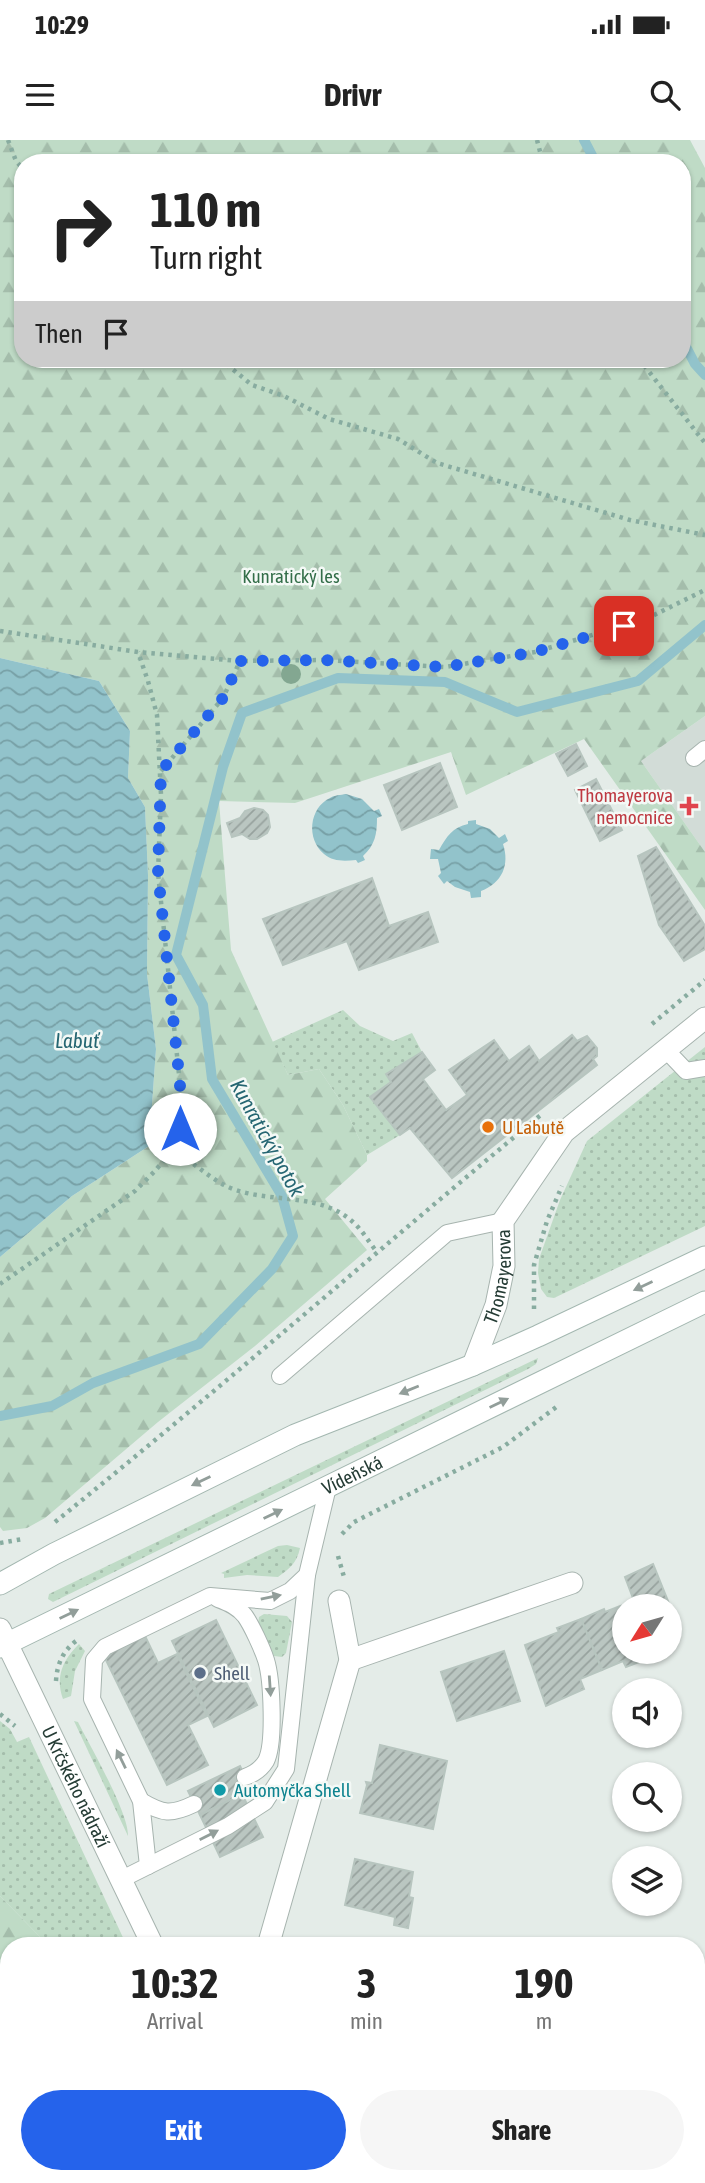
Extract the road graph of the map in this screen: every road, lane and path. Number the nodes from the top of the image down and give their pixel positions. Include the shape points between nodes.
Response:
1 (228, 368) edge
2 (646, 368) edge
3 (705, 443) edge
4 (705, 535) edge
5 (705, 590) edge
6 (0, 631) edge
7 (138, 652) junction
8 (240, 661) junction
9 (161, 771) junction
10 (705, 980) edge
11 (705, 1018) edge
12 (647, 1028) dead end
13 (666, 1050) junction
14 (705, 1068) edge
15 (543, 1114) dead end
16 (171, 1152) junction
17 (566, 1178) dead end
18 (503, 1222) junction
19 (377, 1252) junction
20 (705, 1257) edge
21 (0, 1284) edge
22 (705, 1302) edge
23 (546, 1308) dead end
24 (473, 1365) junction
25 (280, 1376) dead end
26 (567, 1399) dead end
27 (328, 1487) junction
28 (51, 1525) dead end
29 (32, 1536) dead end
30 (334, 1536) dead end
31 (0, 1543) edge
32 (337, 1551) dead end
33 (307, 1575) junction
34 (572, 1583) dead end
35 (0, 1584) edge
36 (210, 1595) junction
37 (339, 1601) joint
38 (2, 1640) edge
39 (350, 1660) junction
40 (0, 1714) edge
41 (20, 1732) dead end
42 (245, 1777) dead end
43 (141, 1801) junction
44 (194, 1804) dead end
45 (148, 1866) junction
46 (122, 1879) junction
47 (149, 1937) edge
48 (271, 1937) edge

1 - 4 path via 329,419 398,439 437,463 630,520
2 - 3 path
5 - 8 path via 646,619 535,652 445,667
6 - 7 path
7 - 8 path
7 - 9 path via 157,715
8 - 9 path via 223,698
9 - 16 path via 158,873 180,1084 180,1129
10 - 12 path
11 - 13 main road, Thomayerova
13 - 14 lane via 686,1071
13 - 18 main road, Thomayerova via 564,1132
15 - 19 path
16 - 19 path via 188,1158 233,1189 322,1203 353,1222
16 - 21 path via 135,1191
17 - 23 path via 534,1265 533,1313
18 - 24 main road, Thomayerova via 504,1266 496,1305
18 - 25 lane via 447,1233
19 - 28 path
20 -> 24 main road
27 -> 22 main road, Vídeňská
24 -> 35 main road via 295,1435
26 - 30 path via 503,1447 355,1522 339,1538
27 - 33 lane
38 -> 27 main road, Vídeňská
29 - 31 path
32 - 37 path via 350,1595
36 -> 33 lane via 270,1601
45 -> 33 lane via 265,1802 286,1769
34 - 39 main road
36 -> 42 lane via 233,1605 245,1617 266,1659 271,1684 270,1749 265,1762
43 -> 36 lane via 92,1699 94,1660 105,1647
37 - 39 main road
38 - 46 main road, U Krčského nádraží
39 - 48 main road
40 - 41 path
43 - 44 lane via 168,1813
43 - 45 lane
45 - 46 lane
46 - 47 main road, U Krčského nádraží

